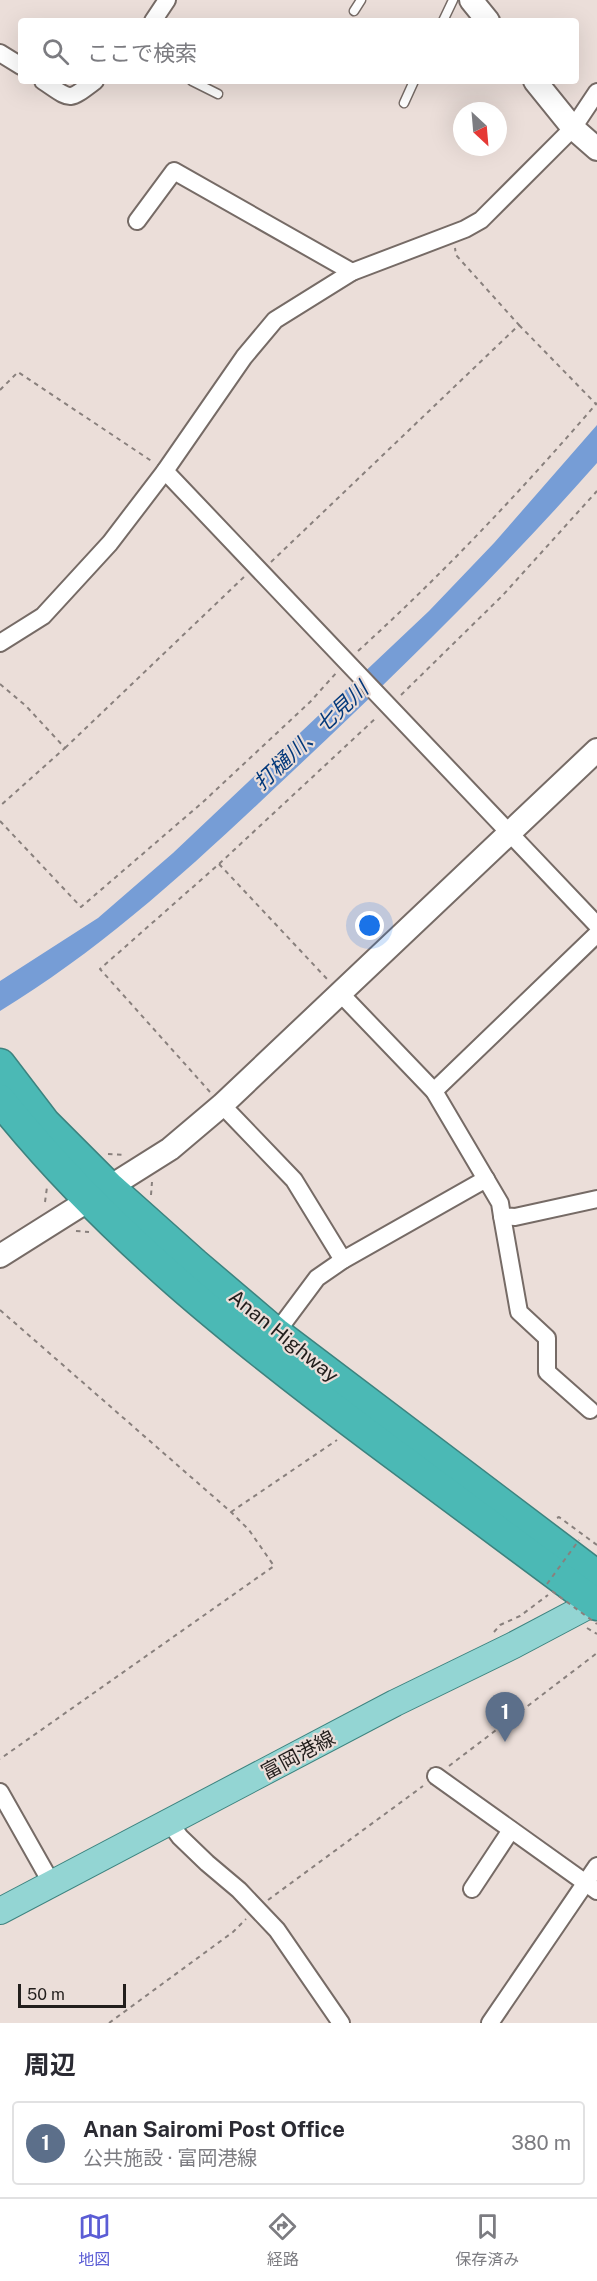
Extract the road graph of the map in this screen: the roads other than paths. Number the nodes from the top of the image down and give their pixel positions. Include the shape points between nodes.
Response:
1 (166, 0) edge
2 (361, 0) edge
3 (453, 0) edge
4 (471, 0) edge
5 (354, 11) dead end
6 (155, 18) edge
7 (444, 18) edge
8 (486, 18) edge
9 (0, 53) edge
10 (18, 64) edge
11 (48, 84) edge
12 (91, 84) edge
13 (198, 84) edge
14 (413, 84) edge
15 (537, 84) edge
16 (597, 92) edge
17 (218, 94) dead end
18 (404, 103) dead end
19 (573, 128) junction
20 (597, 149) edge
21 (137, 221) dead end
22 (352, 272) junction
23 (165, 471) junction
24 (0, 643) edge
25 (597, 750) edge
26 (510, 832) junction
27 (597, 925) edge
28 (597, 934) edge
29 (340, 993) junction
30 (0, 1064) edge
31 (434, 1090) junction
32 (0, 1100) edge
33 (222, 1105) junction
34 (486, 1179) junction
35 (99, 1194) junction
36 (597, 1199) edge
37 (502, 1216) junction
38 (0, 1256) edge
39 (343, 1260) junction
40 (276, 1333) junction
41 (590, 1410) dead end
42 (596, 1607) edge
43 (436, 1776) dead end
44 (0, 1792) edge
45 (169, 1822) junction
46 (511, 1830) junction
47 (597, 1866) edge
48 (52, 1884) junction
49 (591, 1887) edge
50 (472, 1889) dead end
51 (0, 1911) edge
52 (341, 2023) edge
53 (490, 2023) edge

1 - 6 street
2 - 5 lane
3 - 7 lane
4 - 8 street
9 - 10 street
11 - 12 street via 68,97
13 - 17 lane
14 - 18 lane
15 - 19 street
16 - 19 street
19 - 20 street
19 - 22 street via 481,220
21 - 22 street via 174,171
22 - 23 street via 275,320 244,357
23 - 24 street via 71,587 43,616
23 - 26 street
25 - 26 street
26 - 27 street
26 - 29 street
28 - 31 street
29 - 31 street
29 - 33 street
30 - 35 highway, Anan Highway
31 - 34 street
32 - 35 highway, Anan Highway via 28,1135
33 - 35 street via 170,1149
33 - 39 street via 294,1180
34 - 37 street via 500,1203
34 - 39 street
35 - 38 street
35 - 40 highway, Anan Highway
35 - 42 highway, Anan Highway via 178,1284 270,1361
36 - 37 street via 515,1217
37 - 41 street via 519,1312 547,1338 547,1372
39 - 40 street via 317,1278
40 - 42 highway, Anan Highway
42 - 45 main road, 富岡港線 via 385,1709
43 - 46 street
44 - 48 street
45 - 48 main road, 富岡港線
45 - 52 street via 180,1837 257,1908 298,1959
46 - 49 street
46 - 50 street
47 - 49 street
48 - 51 main road, 富岡港線
49 - 53 street

